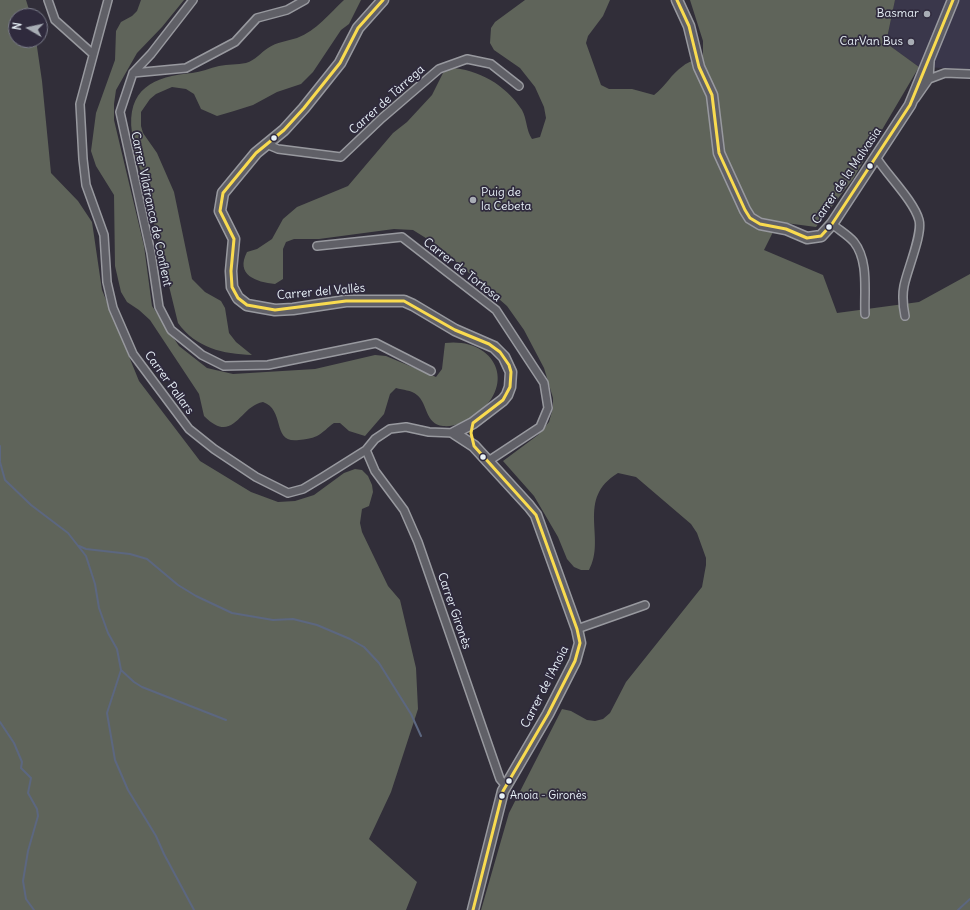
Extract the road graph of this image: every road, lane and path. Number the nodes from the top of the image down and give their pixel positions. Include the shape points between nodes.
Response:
1 (48, 0) edge
2 (108, 0) edge
3 (194, 0) edge
4 (305, 0) edge
5 (383, 0) edge
6 (677, 0) edge
7 (953, 0) edge
8 (93, 54) junction
9 (930, 60) junction
10 (133, 73) junction
11 (970, 74) edge
12 (929, 79) junction
13 (519, 86) dead end
14 (910, 105) junction
15 (266, 144) junction
16 (876, 157) junction
17 (832, 224) junction
18 (317, 246) dead end
19 (865, 314) dead end
20 (905, 316) dead end
21 (432, 371) dead end
22 (473, 423) junction
23 (454, 433) junction
24 (474, 446) junction
25 (366, 450) junction
26 (488, 462) junction
27 (645, 605) dead end
28 (577, 629) junction
29 (506, 786) junction
30 (473, 910) edge

1 - 8 street via 55,20
2 - 8 street, Carrer Pallars
3 - 10 street, Carrer Vilafranca de Conflent
4 - 10 street via 287,10 258,18 235,42 186,68
5 - 15 street, Carrer del Vallès via 358,28 340,63 309,102 287,127
6 - 17 street, Carrer de la Malvasia via 687,22 699,67 712,95 719,153 750,218 760,224 807,238 821,236
7 - 9 street
8 - 25 street, Carrer Pallars via 80,104 86,185 104,235 109,295 128,343 146,372 189,429 256,477 288,493 303,489
9 - 12 street
9 - 14 street
10 - 21 street, Carrer Vilafranca de Conflent via 120,112 151,253 159,307 171,330 202,355 224,366 268,365 376,343
11 - 12 street via 945,73
12 - 14 street, Carrer de la Malvasia
13 - 15 street, Carrer de Tàrrega via 490,64 467,59 439,69 341,157 278,149
14 - 16 street, Carrer de la Malvasia
15 - 22 street, Carrer del Vallès via 229,185 220,204 221,216 234,240 230,279 238,298 252,307 284,310 346,301 404,301 455,330 489,344 500,352 508,365 511,372 510,387 503,400
16 - 17 street, Carrer de la Malvasia
16 - 20 street via 914,209 920,223 904,286 902,300
17 - 19 street via 853,242 862,258
18 - 26 street, Carrer de Tortosa via 402,237 496,310 544,383 548,408 540,427
22 - 23 street, Carrer del Vallès
22 - 24 street via 471,433
23 - 24 street, Carrer de l'Anoia
23 - 25 street, Carrer Pallars via 429,432 406,427 390,429 375,439
24 - 26 street, Carrer de l'Anoia
25 - 29 street, Carrer Gironès via 375,471 404,510 418,542 500,779
26 - 28 street, Carrer de l'Anoia via 536,515
27 - 28 street
28 - 29 street, Carrer de l'Anoia via 580,643 576,661
29 - 30 street, Carrer de l'Anoia via 501,796

